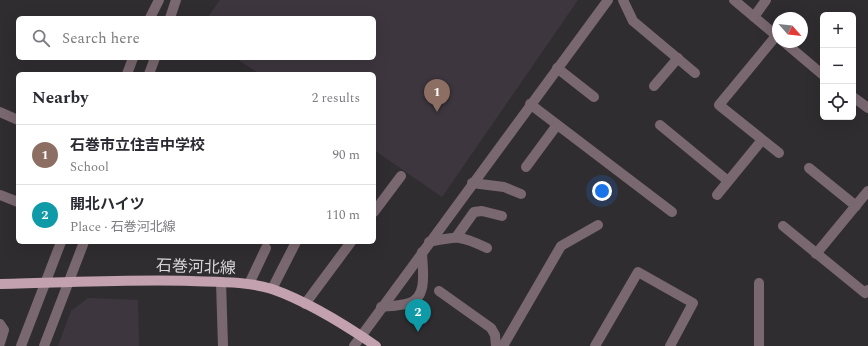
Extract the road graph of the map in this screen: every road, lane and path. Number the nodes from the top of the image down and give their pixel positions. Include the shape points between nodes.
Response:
1 (159, 0) edge
2 (176, 0) edge
3 (608, 0) edge
4 (623, 0) edge
5 (734, 0) edge
6 (766, 0) edge
7 (151, 16) edge
8 (171, 16) edge
9 (754, 17) junction
10 (772, 32) edge
11 (772, 46) edge
12 (791, 48) edge
13 (678, 58) junction
14 (132, 60) edge
15 (154, 60) edge
16 (556, 68) junction
17 (128, 72) edge
18 (150, 72) edge
19 (820, 72) edge
20 (695, 73) dead end
21 (654, 86) dead end
22 (594, 97) dead end
23 (856, 99) edge
24 (530, 104) junction
25 (868, 108) edge
26 (0, 112) edge
27 (16, 119) edge
28 (557, 125) junction
29 (660, 125) dead end
30 (762, 140) junction
31 (779, 153) dead end
32 (526, 167) dead end
33 (809, 168) dead end
34 (401, 176) dead end
35 (728, 181) junction
36 (472, 183) junction
37 (868, 191) edge
38 (520, 194) dead end
39 (0, 195) edge
40 (717, 195) dead end
41 (16, 201) edge
42 (856, 206) junction
43 (376, 209) edge
44 (672, 212) dead end
45 (502, 216) dead end
46 (598, 225) dead end
47 (783, 226) dead end
48 (457, 236) junction
49 (429, 242) junction
50 (60, 244) edge
51 (83, 244) edge
52 (295, 244) edge
53 (350, 244) edge
54 (266, 248) dead end
55 (487, 248) dead end
56 (422, 252) junction
57 (816, 254) junction
58 (46, 282) junction
59 (69, 282) junction
60 (221, 282) junction
61 (758, 283) dead end
62 (0, 284) edge
63 (249, 284) junction
64 (272, 289) junction
65 (868, 290) edge
66 (439, 291) dead end
67 (305, 304) junction
68 (381, 307) junction
69 (0, 324) edge
70 (361, 336) junction
71 (0, 343) edge
72 (21, 346) edge
73 (44, 346) edge
74 (223, 346) edge
75 (354, 346) edge
76 (376, 346) edge
77 (496, 346) edge
78 (504, 346) edge
79 (595, 346) edge
80 (670, 346) edge
81 (759, 346) edge

1 - 7 street
2 - 8 street
3 - 16 street
4 - 13 street via 633,21
5 - 9 street
6 - 9 street
9 - 10 street
11 - 30 street via 720,105
12 - 19 street
13 - 20 street
13 - 21 street
14 - 17 street
15 - 18 street
16 - 22 street
16 - 24 street
23 - 25 street
24 - 28 street
24 - 36 street
26 - 27 street
28 - 32 street
28 - 44 street
29 - 35 street
30 - 31 street
30 - 35 street
33 - 42 street
34 - 43 street
35 - 40 street
36 - 38 street via 504,187
36 - 49 street
37 - 42 street
39 - 41 street
42 - 57 street
45 - 48 street via 482,211 474,212
46 - 78 street via 561,246
47 - 57 street
48 - 49 street
48 - 55 street
49 - 56 street
50 - 58 street
51 - 59 street
52 - 64 street
53 - 67 street
54 - 63 street
56 - 68 street
56 - 68 street via 423,285 420,294 409,303
57 - 65 street via 865,293
58 - 59 main road, 石巻河北線
58 - 62 main road, 石巻河北線
58 - 72 street
59 - 60 main road, 石巻河北線
59 - 73 street
60 - 63 main road, 石巻河北線
60 - 74 street
61 - 81 street
63 - 64 main road, 石巻河北線
64 - 67 main road, 石巻河北線
66 - 77 street via 491,328
67 - 70 main road, 石巻河北線
68 - 70 street
69 - 71 street via 4,330
70 - 75 street
70 - 76 main road, 石巻河北線
79 - 80 street via 638,272 693,303

